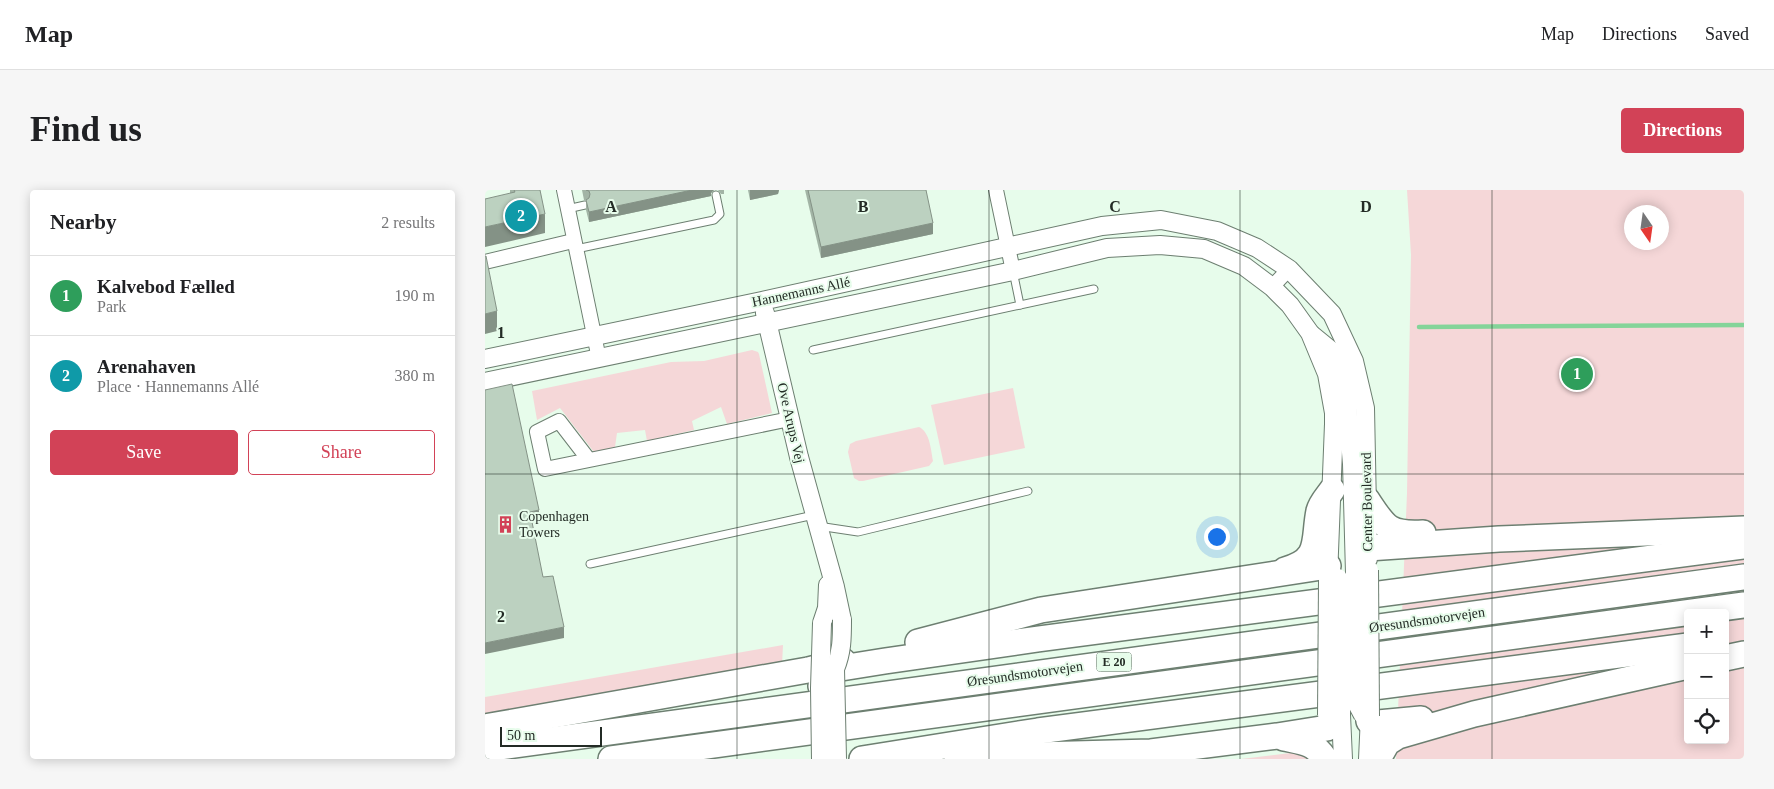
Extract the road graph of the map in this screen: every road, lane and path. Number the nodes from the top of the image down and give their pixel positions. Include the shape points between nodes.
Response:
1 (564, 190) edge
2 (996, 190) edge
3 (716, 195) dead end
4 (585, 205) edge
5 (567, 209) junction
6 (574, 246) junction
7 (1008, 247) junction
8 (485, 262) edge
9 (1289, 269) junction
10 (1013, 271) junction
11 (1272, 288) junction
12 (1094, 289) dead end
13 (762, 301) junction
14 (1020, 305) junction
15 (767, 323) junction
16 (1309, 333) junction
17 (594, 336) junction
18 (813, 350) dead end
19 (485, 359) edge
20 (599, 359) junction
21 (485, 382) edge
22 (790, 419) junction
23 (589, 460) dead end
24 (1332, 490) junction
25 (1028, 491) dead end
26 (1367, 500) junction
27 (816, 521) junction
28 (1744, 529) edge
29 (1607, 534) junction
30 (823, 545) junction
31 (1744, 546) edge
32 (590, 564) dead end
33 (1348, 567) junction
34 (1744, 577) edge
35 (1252, 578) junction
36 (1744, 605) edge
37 (1744, 638) edge
38 (1729, 640) edge
39 (1684, 647) edge
40 (1744, 654) edge
41 (1729, 657) edge
42 (1684, 667) edge
43 (835, 669) junction
44 (820, 688) junction
45 (1474, 714) junction
46 (1367, 717) junction
47 (1334, 721) junction
48 (485, 727) edge
49 (1277, 736) junction
50 (485, 749) edge
51 (611, 759) edge
52 (821, 759) edge
53 (837, 759) edge
54 (861, 759) edge
55 (927, 759) edge
56 (1325, 759) edge
57 (1329, 759) edge
58 (1343, 759) edge
59 (1368, 759) edge
60 (1378, 759) edge

1 - 5 street
2 - 7 street
3 - 6 lane via 720,214 708,222
4 - 5 lane
5 - 6 street
6 - 8 street
6 - 17 street
7 - 9 street, Hannemanns Allé via 1103,226 1161,220 1217,231 1257,248
7 - 10 street
7 - 13 street, Hannemanns Allé
9 - 11 street
9 - 26 street, Center Boulevard via 1332,314 1354,361 1365,408
10 - 11 street, Hannemanns Allé via 1107,248 1160,245 1204,249 1244,266
10 - 14 lane
10 - 15 street, Hannemanns Allé
11 - 16 street, Center Boulevard via 1291,305
12 - 14 lane
13 - 15 street, Ove Arups Vej
13 - 17 street, Hannemanns Allé
14 - 18 lane
15 - 20 street, Hannemanns Allé
15 - 22 street, Ove Arups Vej
16 - 24 street, Center Boulevard via 1327,374 1334,413
16 - 33 street via 1333,353 1346,394 1352,464
17 - 19 street, Hannemanns Allé
17 - 20 street
20 - 21 street, Hannemanns Allé
22 - 23 street
22 - 27 street, Ove Arups Vej
24 - 33 street, Center Boulevard
24 - 35 highway via 1320,508 1314,550 1306,561 1293,568
25 - 27 lane via 858,532
26 - 29 highway via 1379,518 1393,531 1403,534 1543,525
26 - 33 street, Center Boulevard
27 - 30 street, Ove Arups Vej
27 - 32 lane
28 - 29 highway
29 - 33 highway
30 - 43 street, Ove Arups Vej, bridge via 842,620 843,644
30 - 44 street, Ove Arups Vej, bridge via 828,594 822,623
31 - 43 highway via 1038,639
33 - 35 highway
33 - 46 street, Center Boulevard, bridge
33 - 47 street, Center Boulevard, bridge
34 - 50 highway, Øresundsmotorvejen / E 20
35 - 48 highway via 1041,610 808,670
36 - 51 highway, Øresundsmotorvejen / E 20
37 - 38 highway
39 - 54 highway via 1037,732
40 - 41 highway
42 - 45 highway
43 - 44 highway, bridge via 826,676
43 - 53 street, Ove Arups Vej, bridge
44 - 52 street, Ove Arups Vej, bridge
45 - 46 highway via 1378,723
45 - 60 highway via 1398,736 1387,743
46 - 47 street
46 - 59 street, Center Boulevard
47 - 49 highway
47 - 57 street, Center Boulevard
47 - 58 street
49 - 55 highway via 1151,752
49 - 56 highway via 1308,743 1319,749

